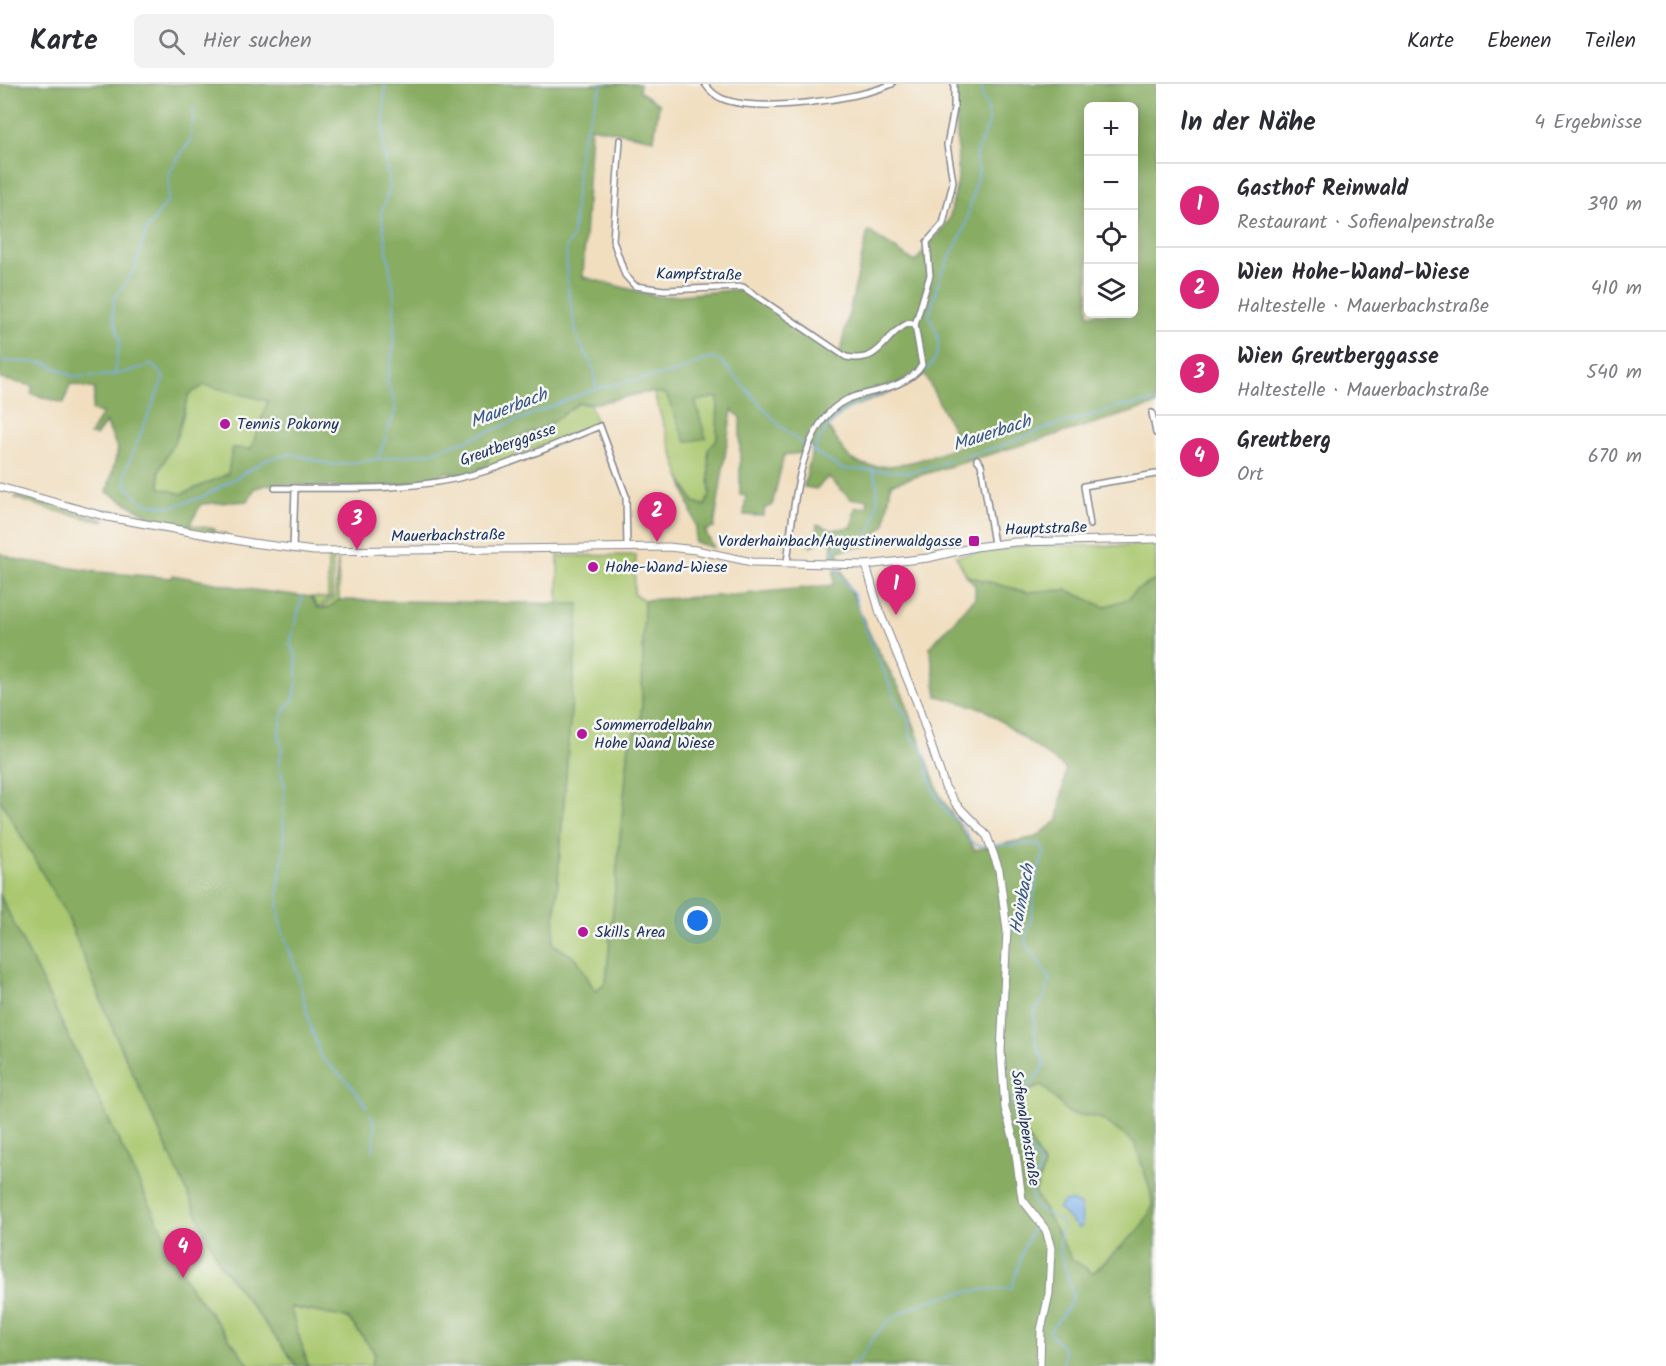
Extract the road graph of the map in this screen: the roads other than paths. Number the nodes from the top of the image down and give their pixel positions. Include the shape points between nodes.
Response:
1 (705, 84) edge
2 (892, 84) edge
3 (954, 84) edge
4 (620, 140) dead end
5 (915, 326) junction
6 (1152, 413) dead end
7 (1156, 433) edge
8 (977, 459) dead end
9 (1156, 474) edge
10 (0, 487) edge
11 (274, 488) dead end
12 (296, 488) junction
13 (1090, 525) dead end
14 (1156, 540) edge
15 (994, 544) junction
16 (627, 548) junction
17 (293, 549) junction
18 (787, 562) junction
19 (866, 565) junction
20 (1040, 1366) edge

1 - 2 street via 722,99 769,104 836,98
3 - 5 street via 947,145 953,182 943,224 927,242 930,275
4 - 5 street, Kampfstraße via 613,240 624,275 635,286 664,290 743,287 846,357 858,359 887,344 900,327 909,323
5 - 18 street via 921,365 888,387 845,401 824,419 810,440 791,524
6 - 7 street
8 - 15 street
9 - 13 street via 1084,486
10 - 17 main road, Mauerbachstraße via 107,517
11 - 12 street, Greutberggasse
12 - 16 street, Greutberggasse via 406,486 478,473 600,426 626,496
12 - 17 street
14 - 15 main road, Hauptstraße
15 - 19 main road, Hauptstraße via 928,558
16 - 17 main road, Mauerbachstraße
16 - 18 main road, Mauerbachstraße via 683,548 743,561
18 - 19 main road, Mauerbachstraße
19 - 20 main road, Sofienalpenstraße via 945,787 987,836 993,849 1006,916 1001,1051 1005,1108 1022,1199 1041,1222 1051,1248

